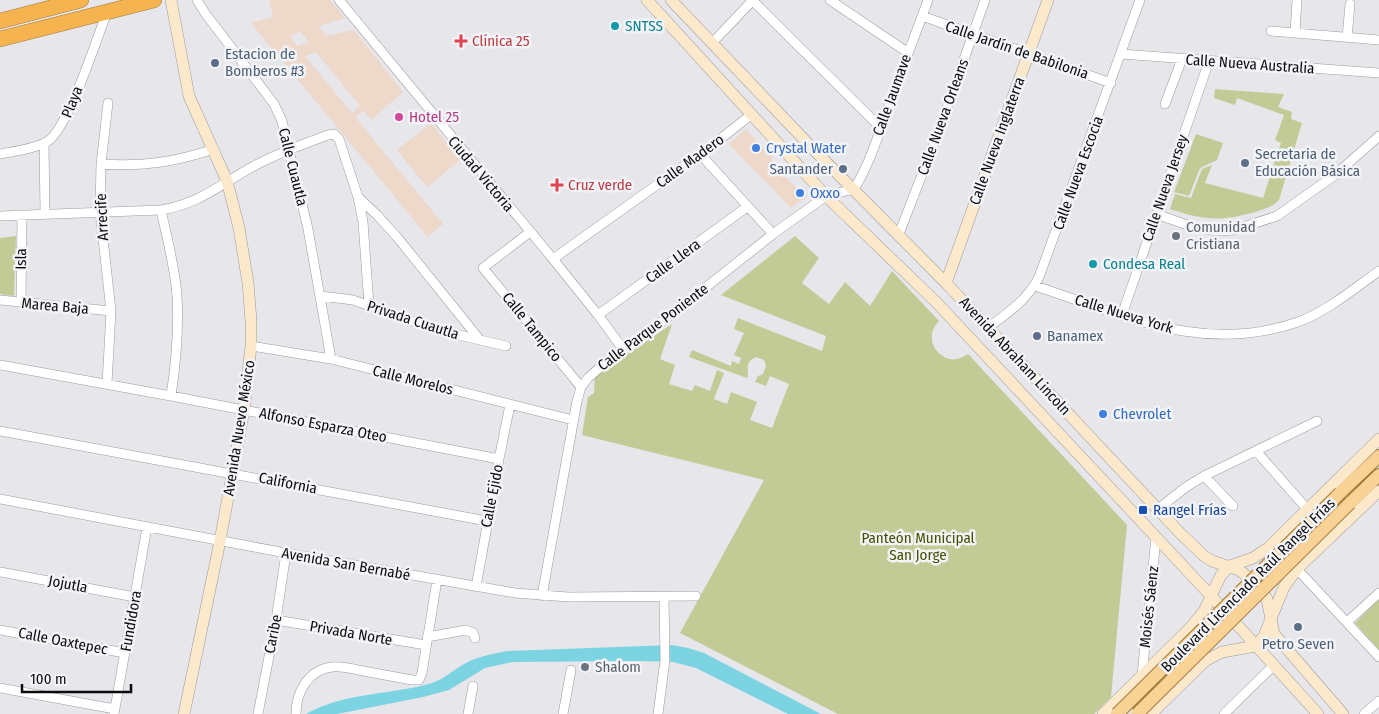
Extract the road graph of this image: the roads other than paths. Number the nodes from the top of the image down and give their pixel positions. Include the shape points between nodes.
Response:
1 (81, 0) edge
2 (154, 0) edge
3 (171, 0) edge
4 (197, 0) edge
5 (339, 0) edge
6 (647, 0) edge
7 (671, 0) edge
8 (752, 0) edge
9 (830, 0) edge
10 (928, 0) edge
11 (985, 0) edge
12 (1040, 0) edge
13 (1048, 0) edge
14 (1140, 0) edge
15 (1298, 0) edge
16 (1350, 4) dead end
17 (108, 12) junction
18 (922, 16) junction
19 (0, 21) edge
20 (1271, 31) dead end
21 (1295, 33) junction
22 (973, 34) junction
23 (1347, 38) junction
24 (0, 39) edge
25 (1379, 40) edge
26 (712, 43) junction
27 (908, 52) junction
28 (1025, 52) junction
29 (1121, 54) junction
30 (1182, 59) junction
31 (1209, 61) junction
32 (1379, 73) edge
33 (1111, 83) junction
34 (108, 103) dead end
35 (1164, 104) dead end
36 (752, 114) junction
37 (881, 128) junction
38 (1379, 136) edge
39 (44, 143) junction
40 (214, 149) junction
41 (289, 149) junction
42 (0, 154) edge
43 (700, 154) junction
44 (101, 164) junction
45 (228, 181) junction
46 (854, 189) junction
47 (826, 196) junction
48 (358, 197) junction
49 (747, 207) junction
50 (161, 210) junction
51 (100, 211) junction
52 (45, 214) junction
53 (1156, 214) junction
54 (22, 215) junction
55 (0, 216) edge
56 (530, 232) junction
57 (773, 234) junction
58 (899, 234) junction
59 (553, 259) junction
60 (1379, 271) edge
61 (944, 280) junction
62 (1035, 286) junction
63 (321, 296) junction
64 (0, 302) edge
65 (21, 302) junction
66 (369, 306) junction
67 (111, 311) junction
68 (598, 315) junction
69 (1122, 315) junction
70 (989, 327) junction
71 (480, 340) junction
72 (251, 346) junction
73 (506, 346) dead end
74 (623, 349) junction
75 (331, 359) junction
76 (0, 365) edge
77 (108, 384) junction
78 (581, 387) junction
79 (171, 396) junction
80 (510, 406) junction
81 (244, 410) junction
82 (573, 420) junction
83 (1317, 421) dead end
84 (0, 430) edge
85 (1379, 439) edge
86 (1256, 451) junction
87 (1379, 456) edge
88 (499, 459) junction
89 (232, 473) junction
90 (1379, 475) edge
91 (1204, 476) junction
92 (1378, 494) edge
93 (0, 499) edge
94 (1233, 506) dead end
95 (1158, 509) junction
96 (1307, 509) junction
97 (1296, 520) junction
98 (487, 521) junction
99 (146, 527) junction
100 (1279, 537) junction
101 (1156, 538) junction
102 (220, 540) junction
103 (1323, 544) junction
104 (286, 553) junction
105 (1230, 566) junction
106 (1300, 567) junction
107 (0, 572) edge
108 (437, 580) junction
109 (476, 587) junction
110 (1379, 593) edge
111 (542, 596) junction
112 (696, 596) dead end
113 (135, 597) junction
114 (664, 597) junction
115 (1212, 597) junction
116 (276, 620) junction
117 (1272, 620) junction
118 (1347, 622) junction
119 (0, 630) edge
120 (475, 638) dead end
121 (427, 641) junction
122 (1256, 646) junction
123 (125, 653) junction
124 (1379, 657) edge
125 (1274, 665) junction
126 (572, 670) dead end
127 (1145, 672) junction
128 (473, 686) dead end
129 (0, 688) edge
130 (1170, 696) junction
131 (1379, 701) edge
132 (114, 712) edge
133 (1229, 712) edge
134 (184, 714) edge
135 (258, 714) edge
136 (296, 714) edge
137 (468, 714) edge
138 (563, 714) edge
139 (658, 714) edge
140 (1102, 714) edge
141 (1117, 714) edge
142 (1137, 714) edge
143 (1151, 714) edge
144 (1318, 714) edge
145 (1343, 714) edge
146 (1364, 714) edge

1 - 19 highway
2 - 17 highway
3 - 40 main road, Avenida Nuevo México via 189,96
4 - 41 street, Calle Cuautla via 274,104 282,120
5 - 56 street, Ciudad Victoria
6 - 36 main road
7 - 26 main road, Avenida Abraham Lincoln
8 - 26 street
8 - 37 street
9 - 27 street
10 - 18 street, Calle Jaumave
11 - 22 street, Calle Nueva Orleans
12 - 28 main road, Calle Nueva Inglaterra
13 - 28 main road, Calle Nueva Inglaterra
14 - 29 street, Calle Nueva Escocia
15 - 21 street
16 - 23 street
17 - 24 highway
17 - 39 street, Playa via 62,126
18 - 22 street, Calle Jardín de Babilonia
18 - 27 street, Calle Jaumave
20 - 21 street
21 - 23 street
22 - 28 street, Calle Jardín de Babilonia
22 - 58 street, Calle Nueva Orleans
23 - 25 street
26 - 46 main road, Avenida Abraham Lincoln
27 - 37 street, Calle Jaumave
28 - 33 street, Calle Jardín de Babilonia
28 - 61 main road, Calle Nueva Inglaterra
29 - 30 street, Calle Nueva Australia
29 - 33 street, Calle Nueva Escocia
30 - 31 street, Calle Nueva Australia
30 - 35 street
31 - 32 street, Calle Nueva Australia
31 - 53 street, Calle Nueva Jersey
33 - 62 street, Calle Nueva Escocia
34 - 44 street, Arrecife
36 - 43 street, Calle Madero
36 - 47 main road
37 - 46 street, Calle Jaumave
38 - 53 street via 1335,175 1277,216 1234,230 1219,231 1196,228
39 - 42 street, Playa
39 - 52 street
40 - 44 street via 146,165
40 - 45 main road, Avenida Nuevo México
41 - 45 street
41 - 48 street via 334,134
41 - 63 street, Calle Cuautla
43 - 49 street
43 - 59 street, Calle Madero
44 - 51 street, Arrecife
45 - 50 street via 198,200
45 - 72 main road, Avenida Nuevo México via 245,257
46 - 47 street
46 - 58 main road, Avenida Abraham Lincoln
47 - 57 street, Calle Parque Poniente
47 - 101 main road via 937,303
48 - 66 street via 364,222
48 - 71 street via 397,237
49 - 57 street
49 - 68 street, Calle Llera
50 - 51 street
50 - 79 street via 177,296 176,356
51 - 52 street
51 - 67 street, Arrecife
52 - 54 street
53 - 69 street, Calle Nueva Jersey
54 - 55 street
54 - 65 street, Isla
56 - 59 street, Ciudad Victoria
56 - 78 street, Calle Tampico via 483,268
57 - 74 street, Calle Parque Poniente
58 - 61 main road, Avenida Abraham Lincoln
59 - 68 street, Ciudad Victoria
60 - 69 street, Calle Nueva York via 1319,311 1271,329 1228,336 1193,333
61 - 70 main road, Avenida Abraham Lincoln
62 - 69 street, Calle Nueva York
62 - 70 street, Calle Nueva Escocia via 1013,309
63 - 66 street, Privada Cuautla via 353,300
63 - 75 street, Calle Cuautla
64 - 65 street, Marea Baja
65 - 67 street, Marea Baja
66 - 71 street, Privada Cuautla via 437,330
67 - 77 street, Arrecife
68 - 74 street, Ciudad Victoria
70 - 95 main road, Avenida Abraham Lincoln
71 - 73 street, Privada Cuautla
72 - 75 street, Calle Morelos
72 - 81 main road, Avenida Nuevo México
74 - 78 street, Calle Parque Poniente via 594,371
75 - 80 street, Calle Morelos
76 - 77 street, Alfonso Esparza Oteo
77 - 79 street, Alfonso Esparza Oteo
78 - 82 street, Calle Parque Poniente
79 - 81 street, Alfonso Esparza Oteo
80 - 82 street, Calle Morelos
80 - 88 street, Calle Ejido
81 - 88 street, Alfonso Esparza Oteo
81 - 89 main road, Avenida Nuevo México
82 - 111 street, Calle Parque Poniente
83 - 86 street
84 - 89 street, California
85 - 96 main road
86 - 91 street
86 - 96 street
87 - 141 main road, Boulevard Licenciado Raúl Rangel Frías, bridge
88 - 98 street, Calle Ejido
89 - 98 street, California
89 - 102 main road, Avenida Nuevo México
90 - 142 main road, Boulevard Licenciado Raúl Rangel Frías, bridge
91 - 94 street
91 - 95 street
92 - 103 main road
93 - 99 street, Avenida San Bernabé
95 - 105 main road, Avenida Abraham Lincoln via 1204,556
96 - 97 main road
97 - 100 main road
97 - 103 main road via 1295,538 1302,547
98 - 109 street, Calle Ejido
99 - 102 street, Avenida San Bernabé
99 - 113 street, Fundidora
100 - 105 main road via 1261,553
100 - 106 main road via 1288,539 1302,551
101 - 115 main road
101 - 127 street, Moisés Sáenz
102 - 104 street, Avenida San Bernabé
102 - 134 main road, Avenida Nuevo México
103 - 106 main road
104 - 108 street, Avenida San Bernabé
104 - 116 street, Caribe
105 - 115 main road via 1221,575
105 - 117 main road, Avenida Abraham Lincoln via 1258,585 1267,599
106 - 117 main road via 1284,587
106 - 118 street
107 - 113 street, Jojutla
108 - 109 street, Avenida San Bernabé
108 - 121 street
109 - 111 street, Avenida San Bernabé
110 - 118 street
111 - 114 street, Avenida San Bernabé
112 - 114 street, Avenida San Bernabé
113 - 123 street, Fundidora
114 - 139 street via 665,660
115 - 122 main road
115 - 127 main road via 1191,627
116 - 121 street, Privada Norte
116 - 135 street, Caribe
117 - 122 main road
117 - 145 main road, Avenida Abraham Lincoln via 1274,634
118 - 124 street
119 - 123 street, Calle Oaxtepec
120 - 121 street, Privada Norte via 466,630
121 - 136 street via 419,680 328,668 302,685
122 - 125 main road
122 - 130 main road via 1222,652 1205,661
123 - 132 street, Fundidora
125 - 133 street
125 - 144 main road
126 - 138 street
127 - 130 main road via 1144,684 1152,692 1159,697
127 - 130 main road via 1155,669 1167,675 1174,686
127 - 140 main road
128 - 137 street
129 - 132 street
130 - 143 main road
131 - 146 street

